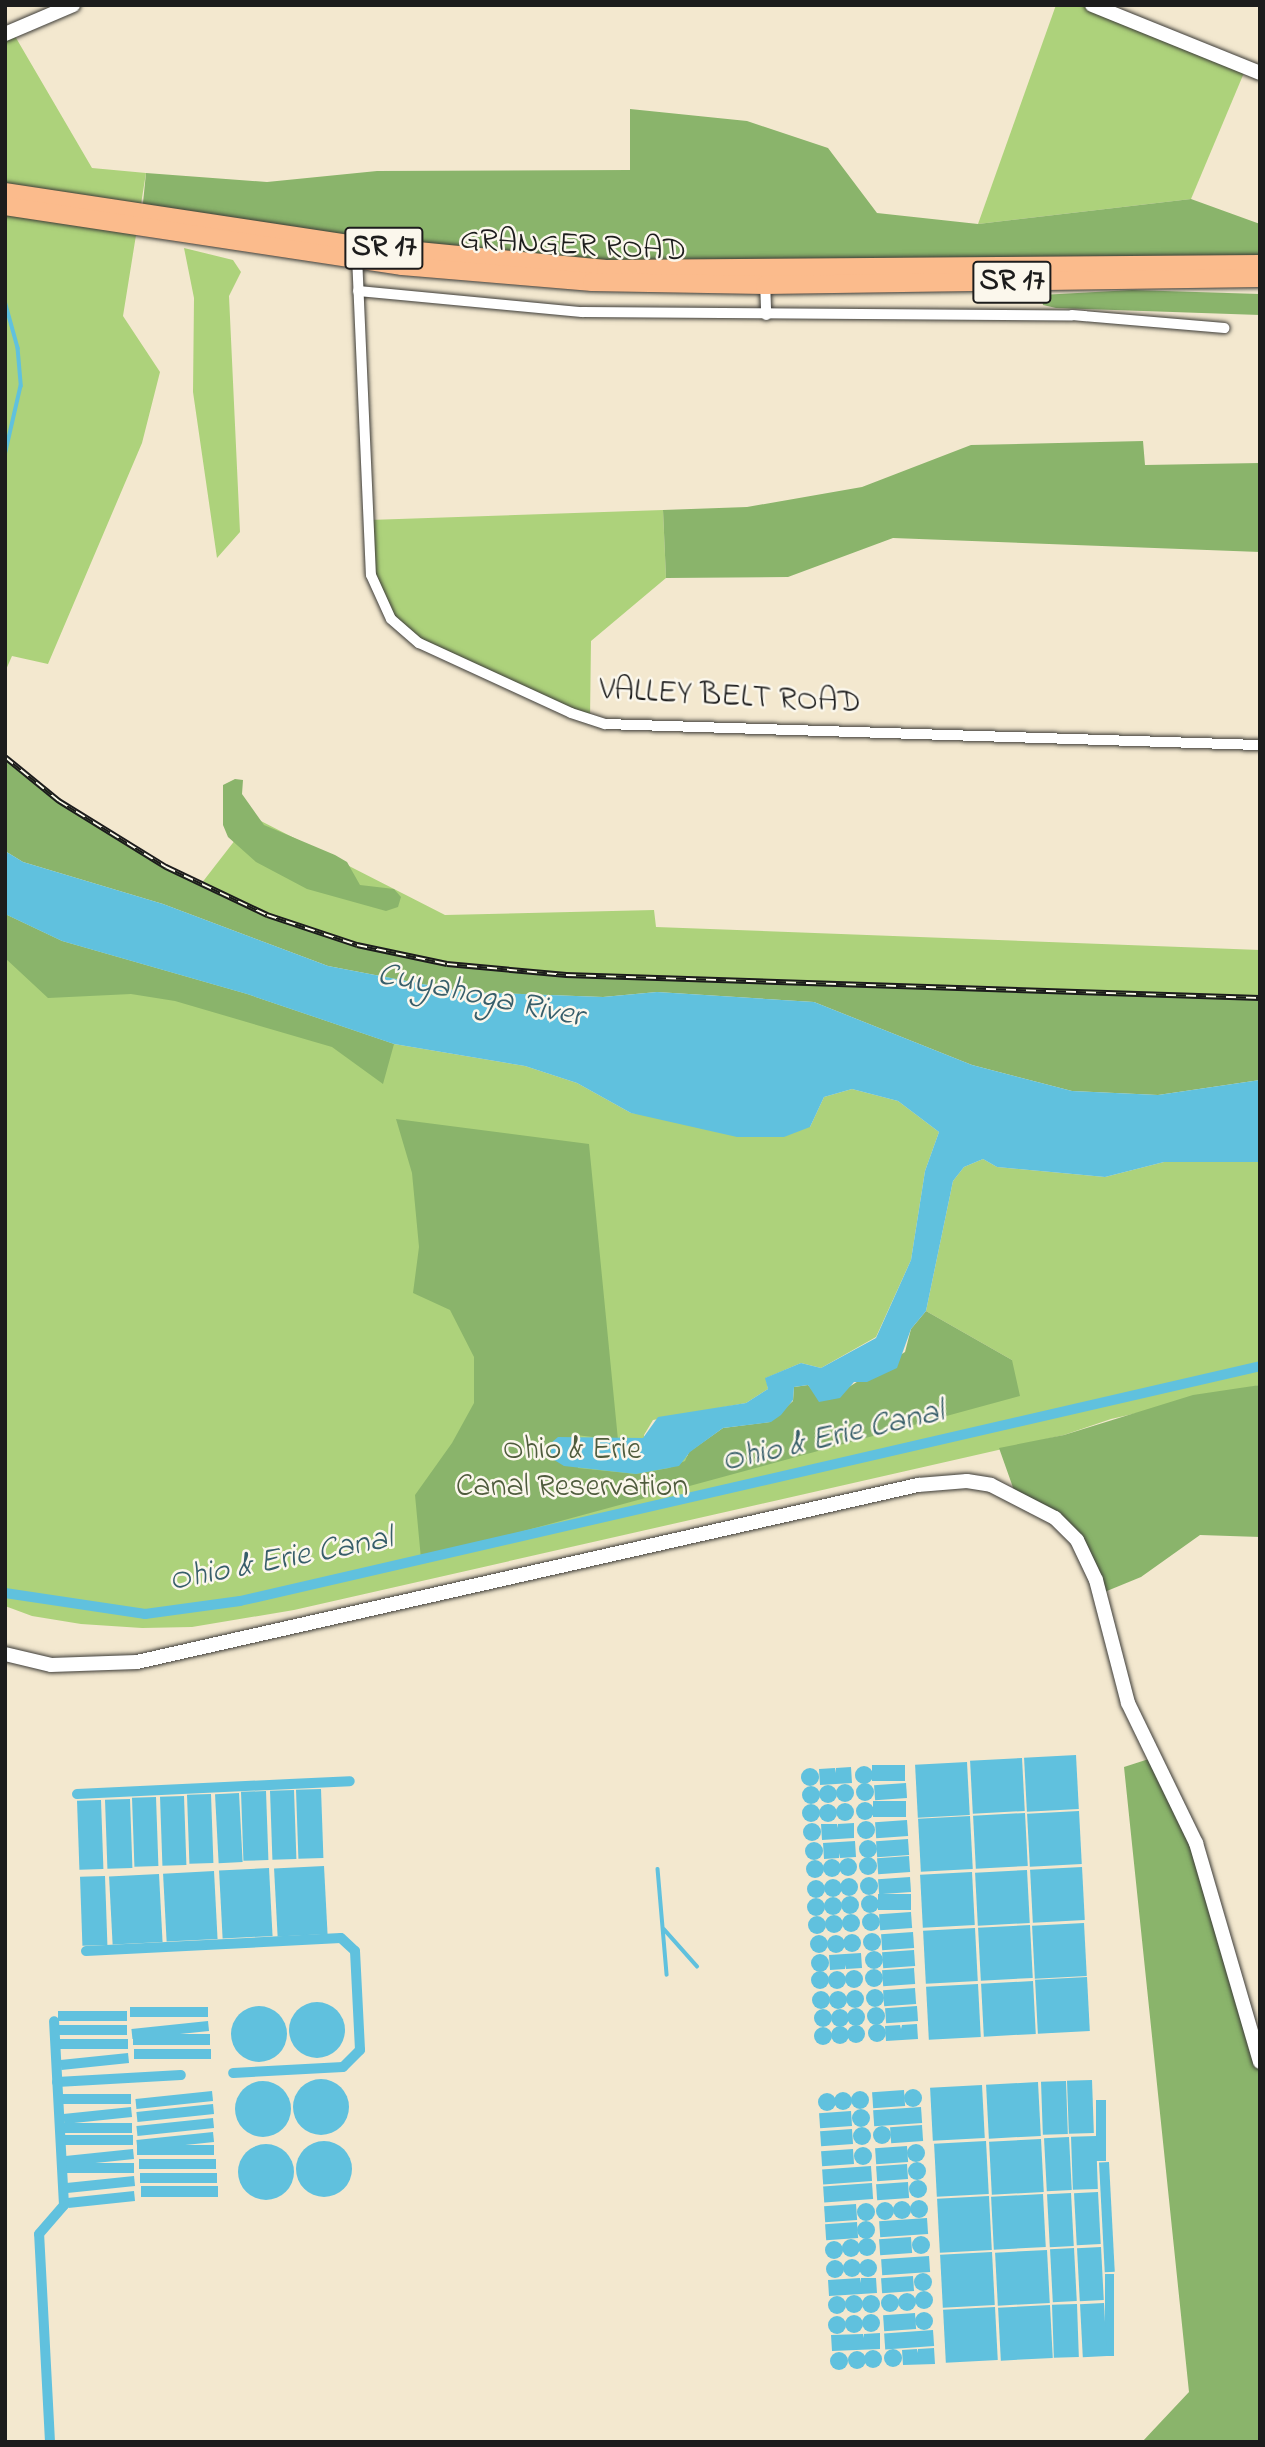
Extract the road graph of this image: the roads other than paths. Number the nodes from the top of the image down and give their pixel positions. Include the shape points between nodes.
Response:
1 (73, 5) edge
2 (1093, 5) edge
3 (5, 34) edge
4 (1260, 73) edge
5 (7, 199) edge
6 (357, 252) junction
7 (1260, 261) edge
8 (765, 278) junction
9 (1260, 278) edge
10 (358, 291) junction
11 (766, 315) junction
12 (1224, 328) dead end
13 (1260, 745) edge
14 (5, 1654) edge
15 (1260, 2062) edge

1 - 3 street
2 - 4 street
5 - 6 main road, GRANGER ROAD / SR 17
6 - 8 main road, GRANGER ROAD / SR 17 via 530,278
6 - 10 street, VALLEY BELT ROAD
7 - 8 main road, GRANGER ROAD / SR 17
8 - 9 main road, GRANGER ROAD / SR 17
8 - 11 street
10 - 11 street, GRANGER ROAD via 582,312
10 - 13 street, VALLEY BELT ROAD via 371,575 391,619 419,643 605,724
11 - 12 street, GRANGER ROAD via 1072,315
14 - 15 street via 51,1665 137,1662 918,1485 967,1481 991,1486 1055,1518 1077,1541 1097,1580 1128,1703 1196,1843

